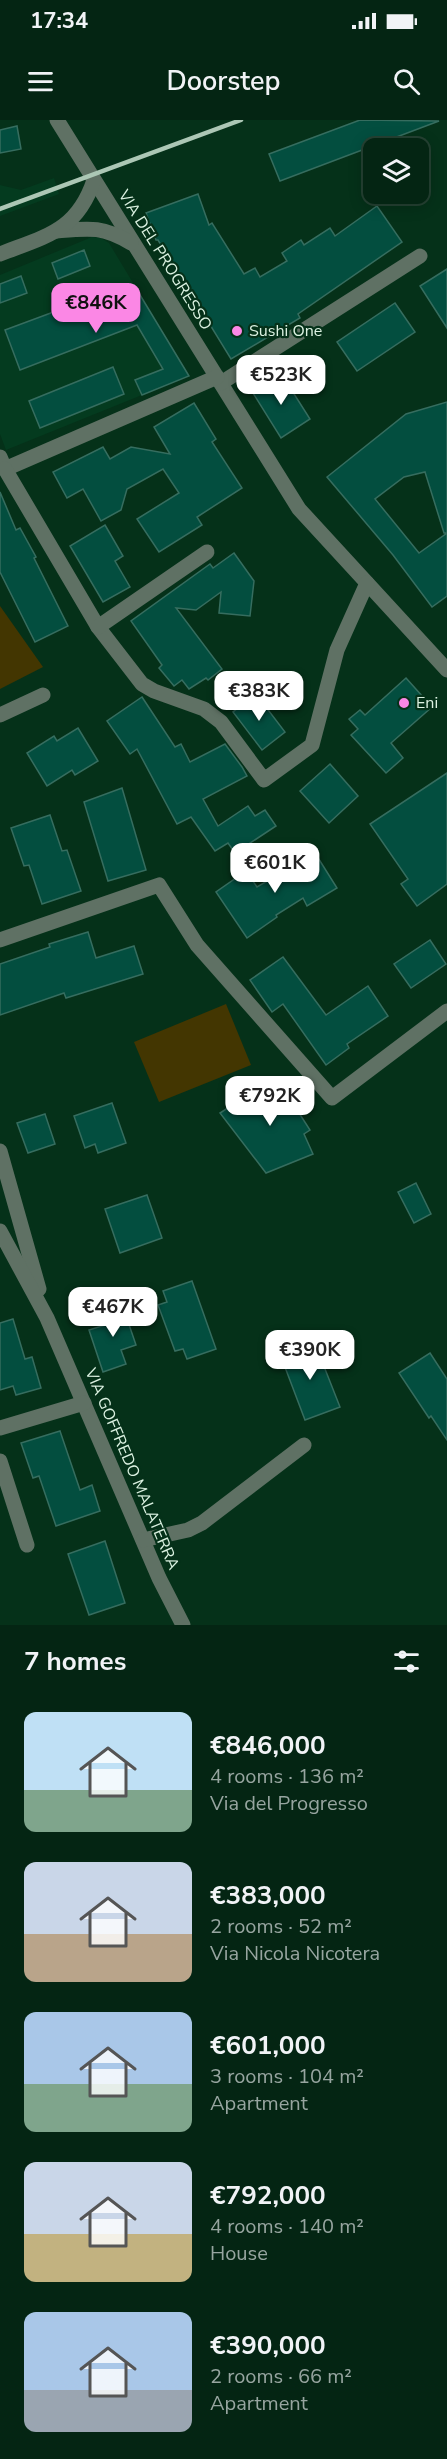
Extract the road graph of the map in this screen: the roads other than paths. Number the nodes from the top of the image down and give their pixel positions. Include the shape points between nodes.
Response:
1 (57, 120) edge
2 (94, 180) junction
3 (57, 231) junction
4 (134, 245) junction
5 (0, 254) edge
6 (420, 256) dead end
7 (219, 380) junction
8 (2, 463) edge
9 (207, 552) dead end
10 (367, 583) junction
11 (98, 627) junction
12 (447, 670) edge
13 (43, 695) dead end
14 (0, 715) edge
15 (0, 940) edge
16 (447, 1011) edge
17 (0, 1151) edge
18 (0, 1231) edge
19 (47, 1318) junction
20 (84, 1403) junction
21 (0, 1428) edge
22 (304, 1445) dead end
23 (0, 1461) edge
24 (143, 1540) junction
25 (27, 1545) dead end
26 (183, 1625) edge

1 - 2 street, VIA DEL PROGRESSO
2 - 3 street via 77,215
2 - 4 street, VIA DEL PROGRESSO
3 - 4 street via 111,231
3 - 5 street
4 - 7 street, VIA DEL PROGRESSO
6 - 7 street
7 - 8 street
7 - 10 street, VIA DEL PROGRESSO via 299,509
8 - 11 street
9 - 11 street
10 - 11 street via 337,650 312,746 264,780 221,722 204,709 142,684
10 - 12 street, VIA DEL PROGRESSO
13 - 14 street
15 - 16 street via 159,885 197,945 332,1098
17 - 19 street
18 - 19 street, VIA GOFFREDO MALATERRA
19 - 20 street, VIA GOFFREDO MALATERRA
20 - 21 street
20 - 24 street, VIA GOFFREDO MALATERRA
22 - 24 street via 201,1523 188,1530
23 - 25 street
24 - 26 street, VIA GOFFREDO MALATERRA

